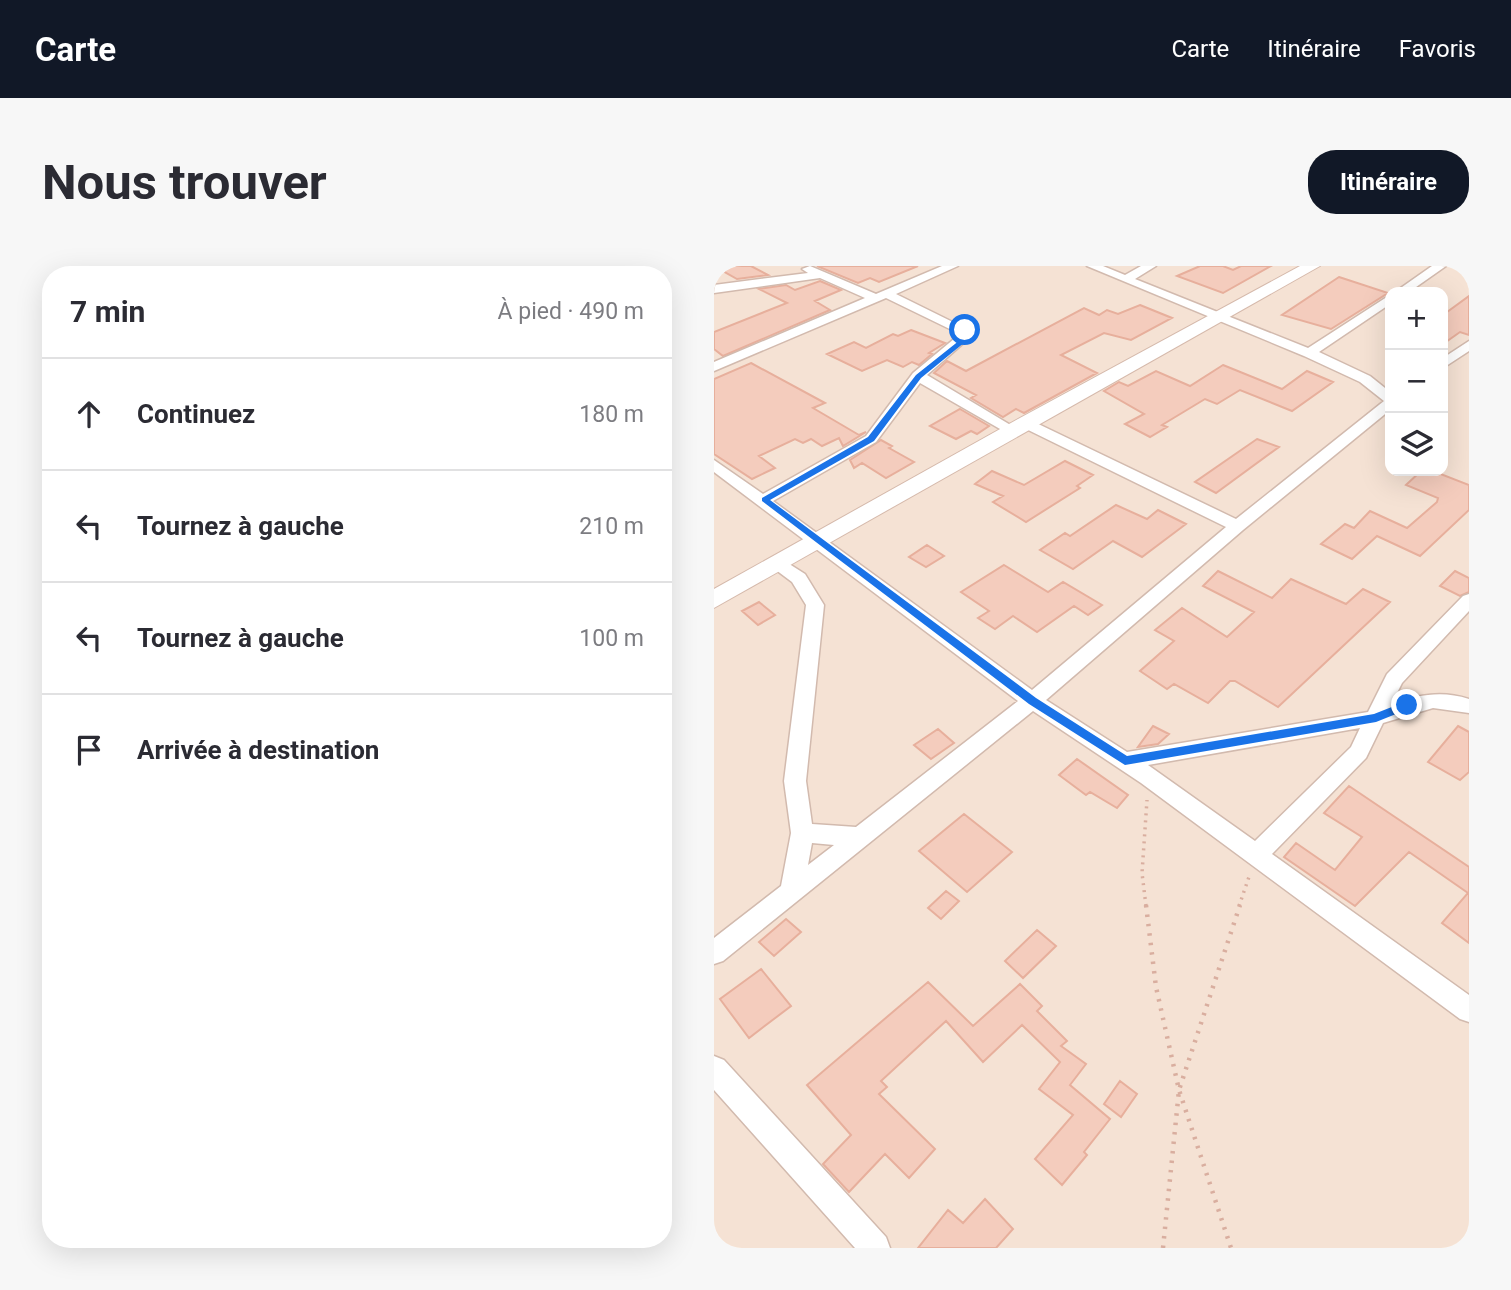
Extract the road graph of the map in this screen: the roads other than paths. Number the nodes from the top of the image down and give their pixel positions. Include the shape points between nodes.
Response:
1 (802, 266) edge
2 (952, 266) edge
3 (1093, 266) edge
4 (1150, 266) edge
5 (1312, 266) edge
6 (1440, 266) edge
7 (820, 275) junction
8 (1125, 279) junction
9 (1408, 287) edge
10 (733, 288) junction
11 (714, 289) edge
12 (714, 296) edge
13 (883, 297) junction
14 (1385, 302) edge
15 (1220, 317) junction
16 (1468, 347) edge
17 (1309, 353) junction
18 (1448, 361) edge
19 (714, 367) edge
20 (919, 376) junction
21 (1365, 379) junction
22 (1385, 380) edge
23 (1385, 397) edge
24 (1385, 405) edge
25 (1019, 426) junction
26 (714, 465) edge
27 (765, 499) junction
28 (1237, 526) junction
29 (818, 539) junction
30 (777, 564) junction
31 (714, 600) edge
32 (1469, 600) edge
33 (1032, 701) junction
34 (1469, 706) edge
35 (1376, 718) junction
36 (1125, 761) junction
37 (802, 833) junction
38 (862, 837) junction
39 (1256, 855) junction
40 (792, 889) junction
41 (714, 953) edge
42 (1469, 1010) edge
43 (714, 1070) edge
44 (875, 1248) edge

1 - 7 street
2 - 13 street
3 - 8 street
4 - 8 street
5 - 15 main road
6 - 9 street
7 - 10 street
7 - 13 street
8 - 15 street
10 - 11 street
10 - 12 street
13 - 19 street
13 - 20 street via 969,333
14 - 17 street
15 - 17 street
15 - 25 main road
16 - 18 street
17 - 21 street
20 - 25 street
20 - 27 street via 871,439
21 - 22 street
21 - 23 street
24 - 28 street
25 - 28 street
25 - 29 main road
26 - 27 street
27 - 29 street
28 - 33 street
29 - 30 main road
29 - 33 street
30 - 31 main road
30 - 37 street via 799,578 815,605 795,781
32 - 35 street via 1394,679
33 - 36 street
33 - 38 street
34 - 35 street via 1433,700
35 - 36 street
35 - 39 street via 1359,752
36 - 39 street
37 - 38 street
37 - 40 street
38 - 40 street
39 - 42 street
40 - 41 street
43 - 44 street

